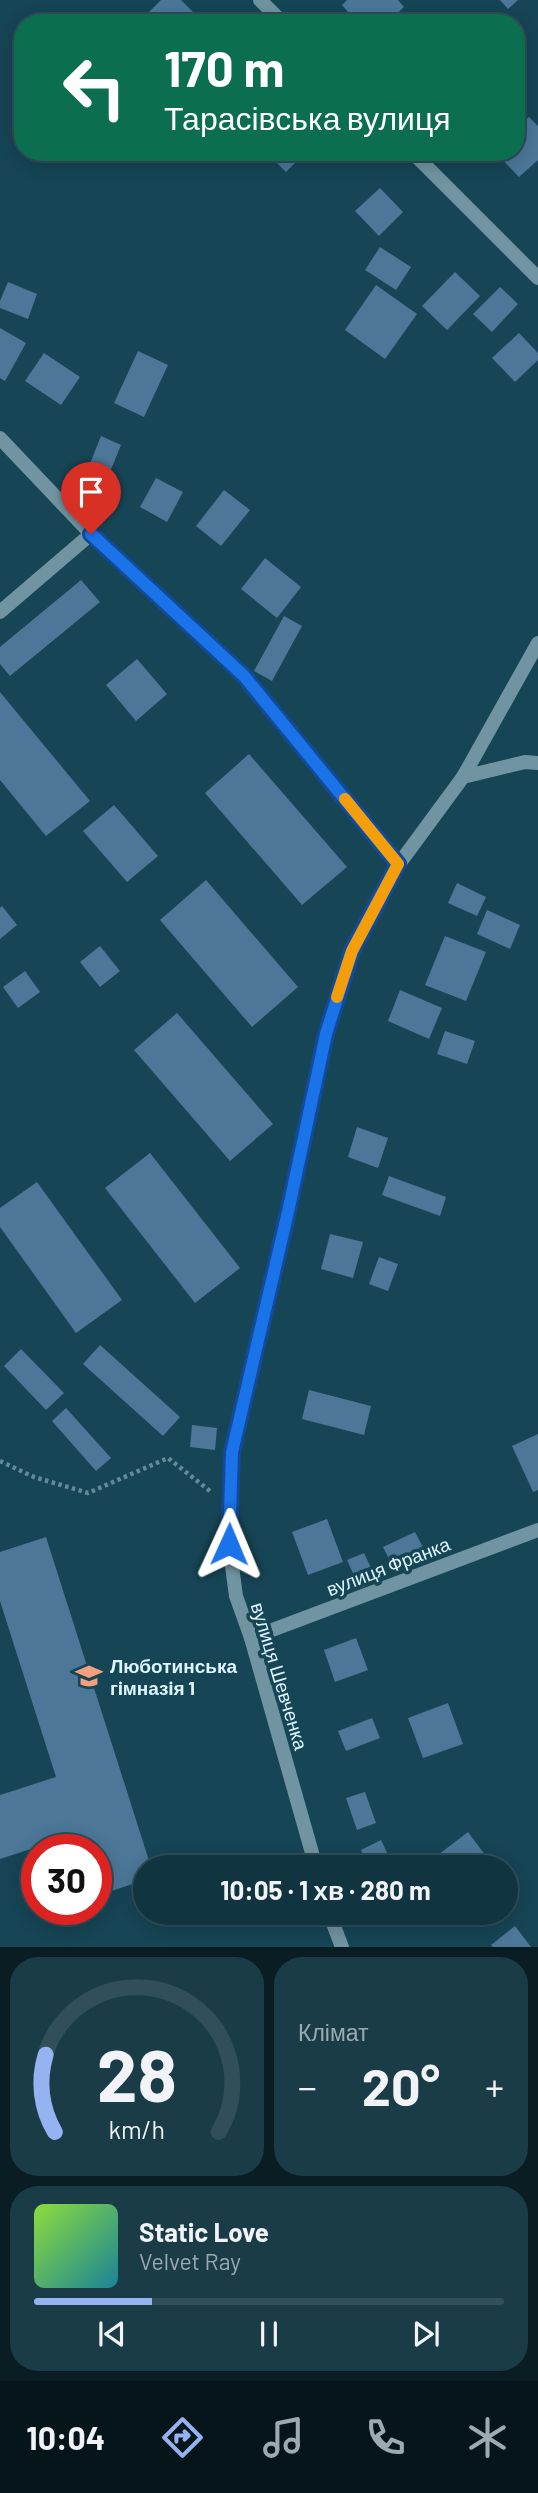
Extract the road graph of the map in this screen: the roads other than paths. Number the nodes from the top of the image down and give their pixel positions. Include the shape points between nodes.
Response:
1 (260, 0) edge
2 (274, 14) edge
3 (421, 161) edge
4 (538, 278) edge
5 (0, 438) edge
6 (91, 534) junction
7 (0, 612) edge
8 (538, 643) edge
9 (538, 763) edge
10 (463, 777) junction
11 (398, 864) junction
12 (538, 1530) edge
13 (251, 1638) junction
14 (313, 1855) edge
15 (334, 1925) edge
16 (342, 1947) edge

1 - 2 street
3 - 4 street
5 - 6 street
6 - 7 street
6 - 11 street via 244,676
8 - 10 street, вулиця Шевченка
9 - 10 street
10 - 11 street, вулиця Шевченка
11 - 13 street, вулиця Шевченка via 352,951 326,1034 232,1452 229,1544 236,1596
12 - 13 street, вулиця Франка
13 - 14 street, вулиця Шевченка
15 - 16 street

